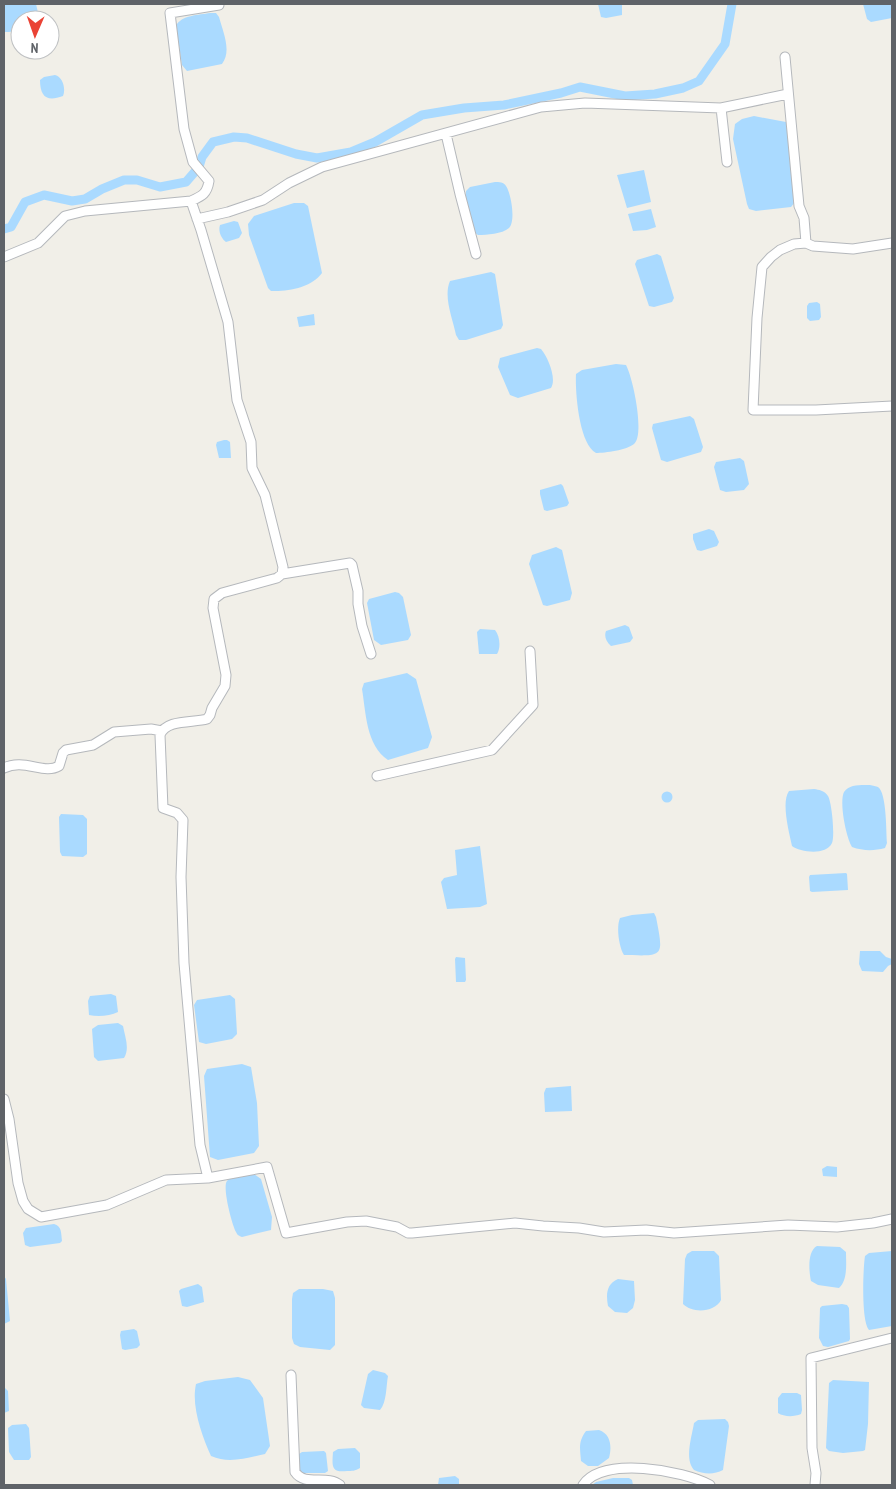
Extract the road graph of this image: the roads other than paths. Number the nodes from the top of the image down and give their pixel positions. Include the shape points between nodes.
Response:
1 (220, 5) dead end
2 (785, 57) dead end
3 (788, 94) junction
4 (721, 108) junction
5 (446, 134) junction
6 (727, 162) dead end
7 (190, 202) junction
8 (197, 218) junction
9 (806, 243) junction
10 (892, 243) edge
11 (476, 254) dead end
12 (4, 257) edge
13 (892, 406) edge
14 (282, 574) junction
15 (530, 650) dead end
16 (371, 654) dead end
17 (162, 730) junction
18 (4, 768) edge
19 (377, 776) dead end
20 (4, 1099) edge
21 (208, 1178) junction
22 (892, 1219) edge
23 (892, 1338) edge
24 (291, 1375) dead end
25 (340, 1485) edge
26 (583, 1485) edge
27 (710, 1485) edge
28 (815, 1485) edge

1 - 7 street via 170,13 184,129 193,162 209,181 207,190
2 - 3 street
3 - 4 street
3 - 9 street via 799,206 804,218
4 - 5 street via 585,103 550,106
4 - 6 street
5 - 8 street via 322,167 263,200
5 - 11 street
7 - 8 street
7 - 12 street via 85,211 65,216 38,243
8 - 14 street via 228,322 238,400 251,442 252,468 265,495 284,567
9 - 10 street via 853,249
9 - 13 street via 780,250 762,267 754,410
14 - 16 street via 350,563
14 - 17 street via 216,597 213,608 226,675 225,686 207,718
15 - 19 street via 533,705 492,750
17 - 18 street via 114,732 93,745 66,750 59,766 51,769 29,765
17 - 21 street via 164,808 177,813 183,820 184,964 200,1144
20 - 21 street via 23,1201 28,1209 42,1217 107,1205 166,1180
21 - 22 street via 267,1167 286,1233 347,1222 397,1227 408,1233 516,1223 604,1232 646,1230 674,1233 788,1225 837,1227
23 - 28 street via 811,1358
24 - 25 street via 294,1472 305,1479 329,1479
26 - 27 street via 588,1478 603,1471 635,1468 670,1471

